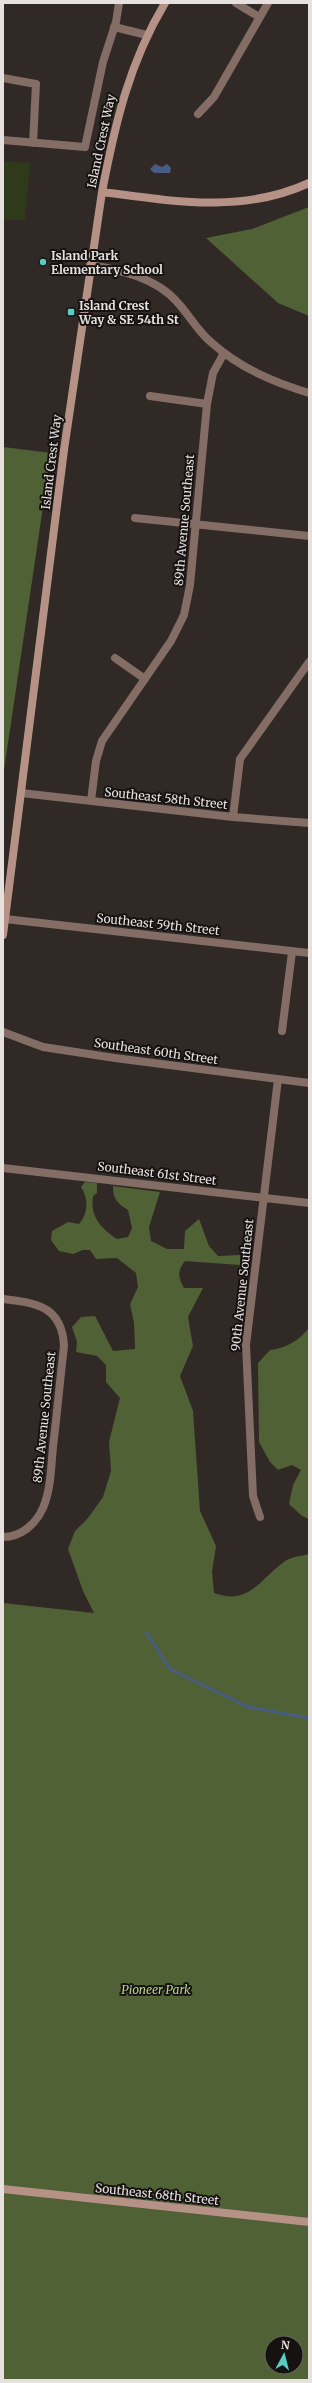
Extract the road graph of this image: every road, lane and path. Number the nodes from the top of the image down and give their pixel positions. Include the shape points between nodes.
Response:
1 (119, 3) edge
2 (165, 3) edge
3 (236, 3) edge
4 (268, 3) edge
5 (259, 17) junction
6 (114, 27) junction
7 (147, 35) junction
8 (3, 78) edge
9 (198, 114) dead end
10 (3, 140) edge
11 (33, 143) junction
12 (309, 183) edge
13 (102, 192) junction
14 (90, 265) junction
15 (224, 353) junction
16 (309, 393) edge
17 (150, 396) dead end
18 (208, 404) junction
19 (135, 518) dead end
20 (195, 524) junction
21 (309, 536) edge
22 (115, 658) dead end
23 (309, 662) edge
24 (144, 679) junction
25 (21, 793) junction
26 (91, 801) junction
27 (233, 817) junction
28 (309, 823) edge
29 (5, 919) junction
30 (3, 936) edge
31 (292, 952) junction
32 (309, 953) edge
33 (282, 1031) dead end
34 (3, 1032) edge
35 (278, 1079) junction
36 (309, 1083) edge
37 (3, 1168) edge
38 (263, 1197) junction
39 (309, 1203) edge
40 (3, 1299) edge
41 (260, 1517) dead end
42 (3, 1537) edge
43 (3, 2189) edge
44 (309, 2222) edge

1 - 6 street
2 - 7 main road, Island Crest Way
3 - 5 street
4 - 5 street
5 - 9 street via 214,97
6 - 7 street
6 - 11 street via 103,62 85,147
7 - 13 main road, Island Crest Way via 136,56 124,92
8 - 11 street via 36,84
10 - 11 street
12 - 13 main road via 293,190 223,204
13 - 14 main road, Island Crest Way
14 - 15 street via 129,273 156,285 178,302 199,330
14 - 25 main road, Island Crest Way
15 - 16 street via 252,372
15 - 18 street, 89th Avenue Southeast via 213,373
17 - 18 street
18 - 20 street, 89th Avenue Southeast
19 - 20 street
20 - 21 street
20 - 24 street, 89th Avenue Southeast via 189,593 184,615 179,628
22 - 24 street
23 - 27 street via 240,759
24 - 26 street, 89th Avenue Southeast via 102,741 96,761
25 - 26 street, Southeast 58th Street
25 - 29 main road, Island Crest Way
26 - 27 street, Southeast 58th Street
27 - 28 street, Southeast 58th Street
29 - 30 main road, Island Crest Way
29 - 31 street, Southeast 59th Street
31 - 32 street, Southeast 59th Street
31 - 33 street
34 - 35 street, Southeast 60th Street via 43,1047
35 - 36 street, Southeast 60th Street
35 - 38 street, 90th Avenue Southeast
37 - 38 street, Southeast 61st Street
38 - 39 street, Southeast 61st Street
38 - 41 street, 90th Avenue Southeast via 246,1345 253,1496
40 - 42 street, 89th Avenue Southeast via 38,1304 53,1314 61,1327 64,1346 49,1482 43,1509 35,1522 20,1533
43 - 44 main road, Southeast 68th Street

